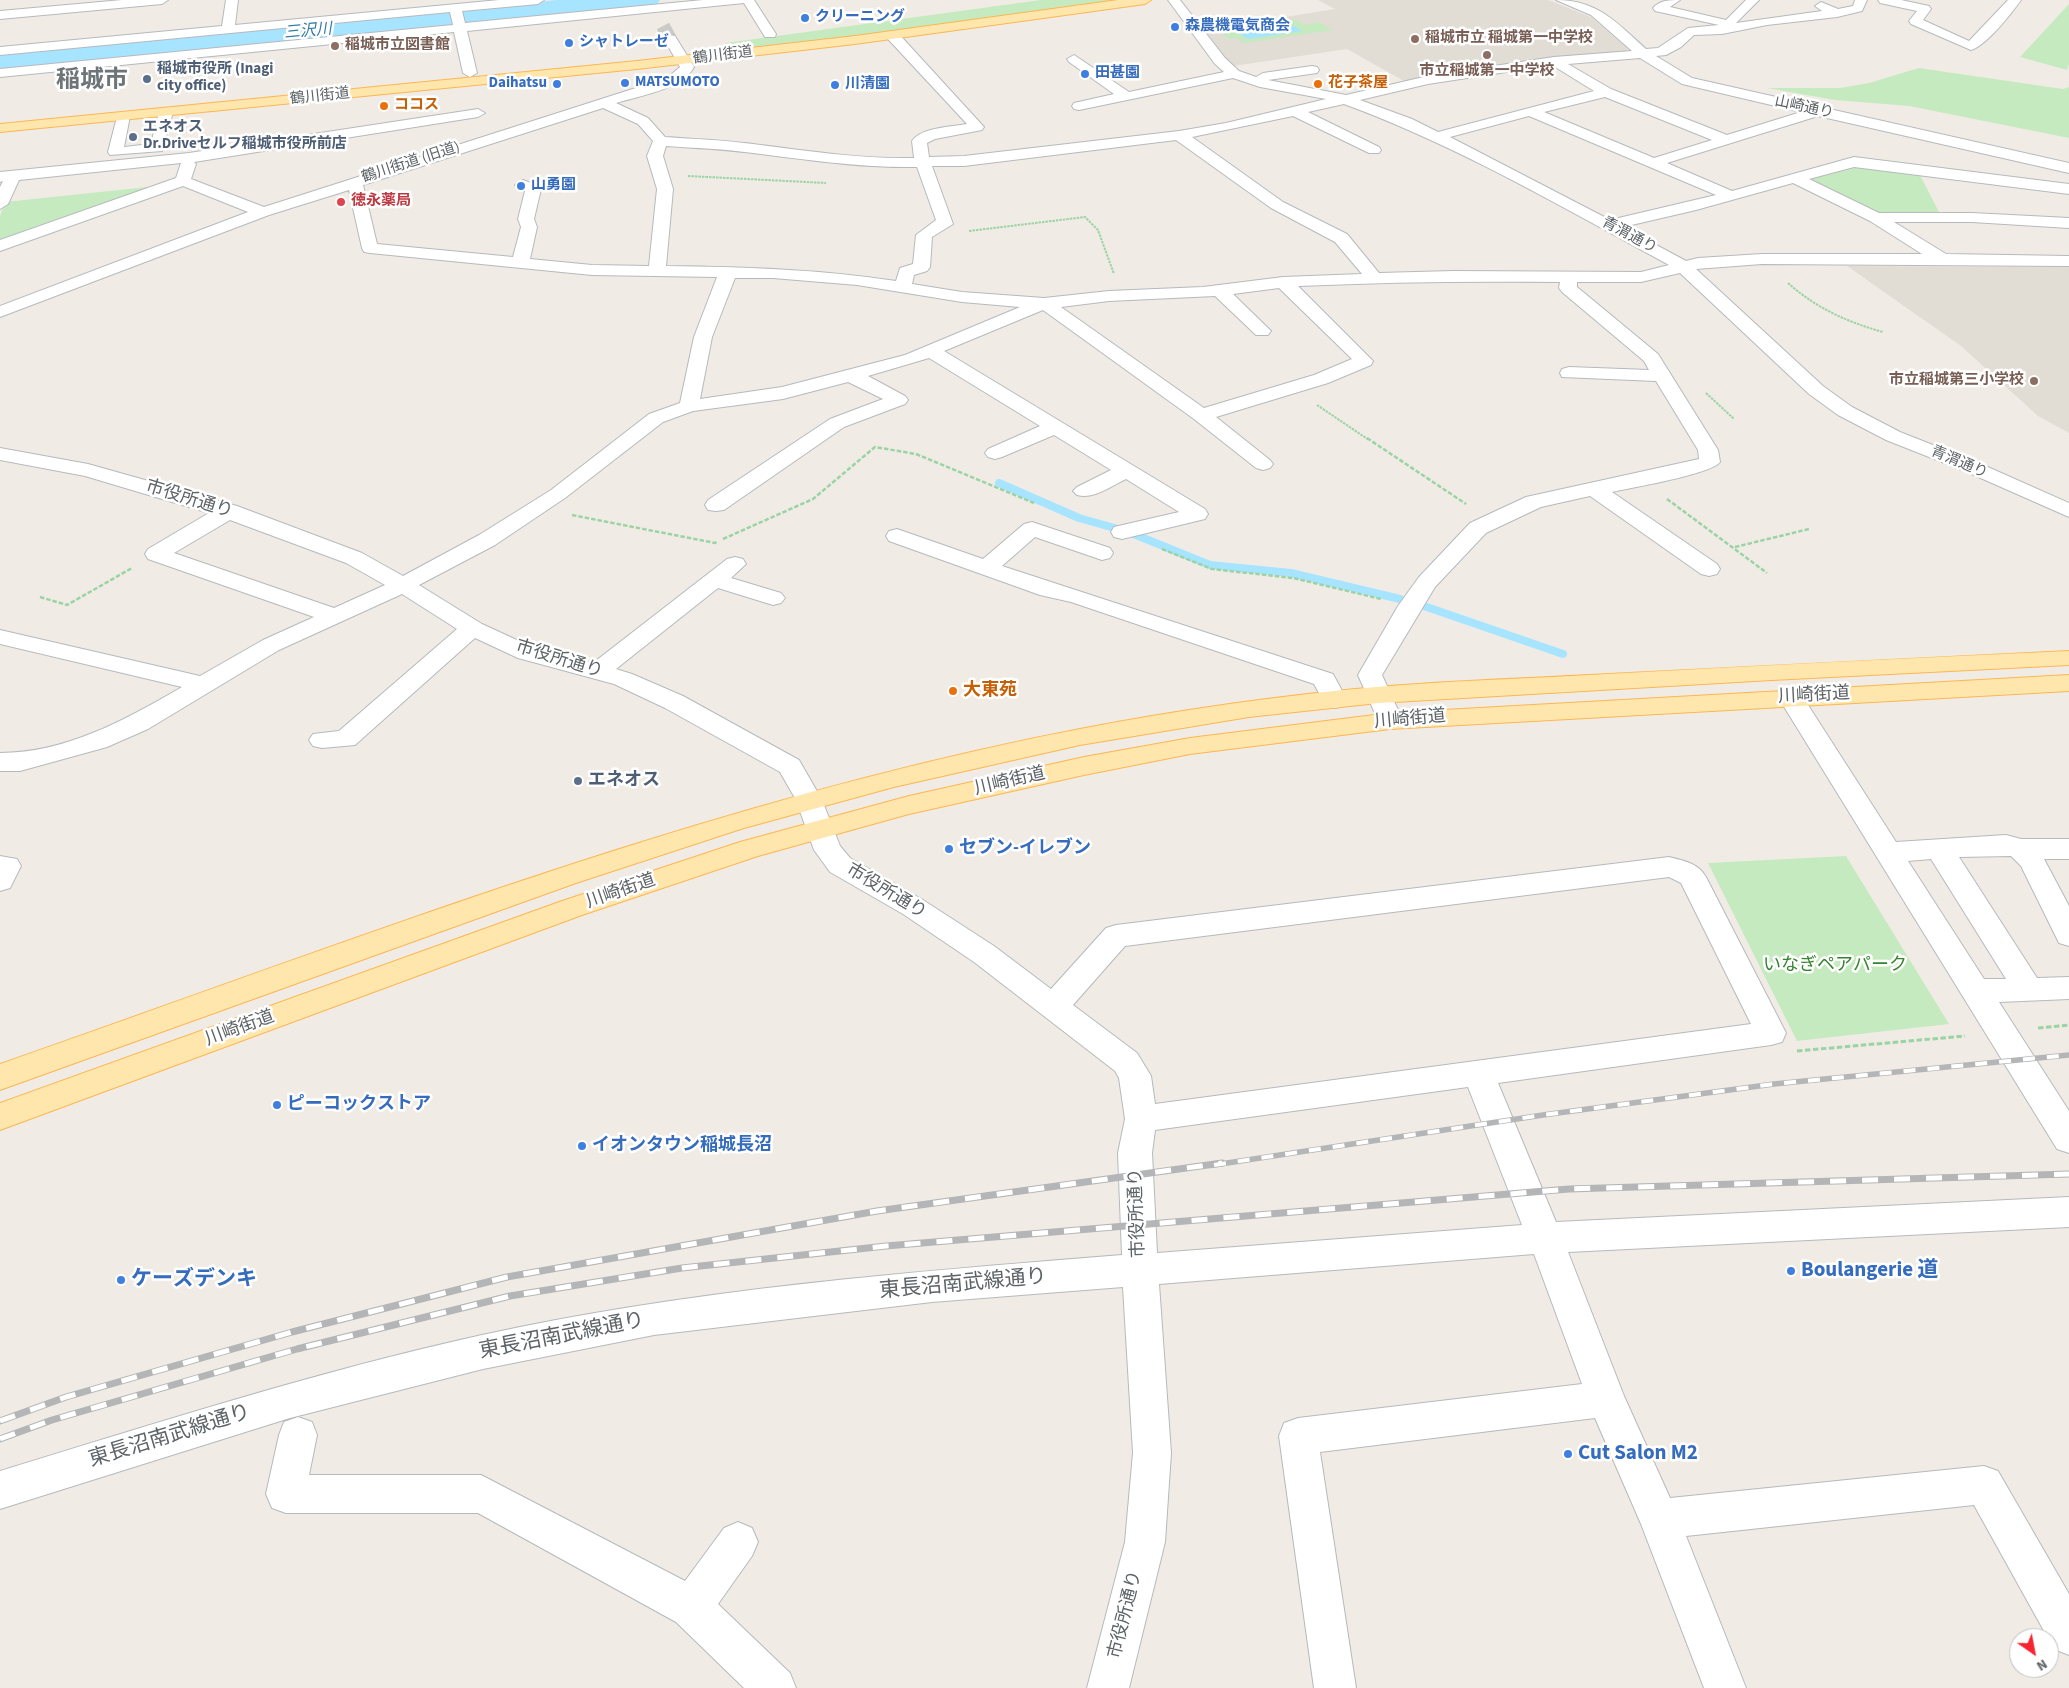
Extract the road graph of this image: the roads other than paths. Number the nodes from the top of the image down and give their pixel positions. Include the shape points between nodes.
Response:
1 (162, 0) edge
2 (232, 0) edge
3 (538, 0) edge
4 (740, 0) edge
5 (748, 0) edge
6 (1145, 0) edge
7 (1174, 0) edge
8 (1562, 0) edge
9 (1674, 0) edge
10 (1753, 0) edge
11 (1819, 0) edge
12 (1861, 0) edge
13 (1884, 0) edge
14 (2015, 0) edge
15 (1130, 1) edge
16 (1598, 6) edge
17 (1837, 13) junction
18 (456, 14) edge
19 (0, 15) edge
20 (1725, 27) junction
21 (228, 29) junction
22 (770, 34) dead end
23 (892, 35) junction
24 (1971, 46) junction
25 (679, 48) junction
26 (0, 51) edge
27 (1642, 53) junction
28 (1987, 55) dead end
29 (1074, 60) dead end
30 (1554, 61) junction
31 (1312, 70) dead end
32 (0, 72) edge
33 (471, 77) junction
34 (1241, 77) junction
35 (1606, 92) junction
36 (1127, 97) junction
37 (1341, 98) junction
38 (603, 103) junction
39 (1079, 106) dead end
40 (1292, 110) junction
41 (1820, 110) junction
42 (124, 111) junction
43 (166, 112) junction
44 (1531, 112) junction
45 (478, 113) junction
46 (0, 119) edge
47 (0, 128) edge
48 (1178, 135) junction
49 (1438, 136) junction
50 (486, 139) junction
51 (1726, 140) junction
52 (660, 141) junction
53 (1374, 150) dead end
54 (189, 158) junction
55 (923, 163) junction
56 (1653, 163) junction
57 (2069, 168) edge
58 (6, 176) edge
59 (1794, 178) junction
60 (184, 181) junction
61 (355, 182) junction
62 (523, 185) dead end
63 (2069, 189) edge
64 (1729, 195) junction
65 (0, 204) edge
66 (263, 212) junction
67 (1876, 218) junction
68 (2069, 223) edge
69 (1609, 225) junction
70 (0, 246) edge
71 (1942, 259) junction
72 (2069, 261) edge
73 (520, 264) junction
74 (1683, 266) junction
75 (657, 272) junction
76 (728, 272) junction
77 (1569, 276) junction
78 (1375, 279) junction
79 (1283, 282) junction
80 (903, 288) junction
81 (1219, 290) junction
82 (1044, 303) junction
83 (0, 312) edge
84 (1262, 331) dead end
85 (931, 351) junction
86 (1569, 373) dead end
87 (850, 376) junction
88 (1664, 376) junction
89 (689, 406) junction
90 (1200, 415) junction
91 (1056, 428) junction
92 (996, 453) dead end
93 (0, 454) edge
94 (1263, 464) dead end
95 (1126, 471) junction
96 (1594, 489) junction
97 (1084, 491) dead end
98 (716, 505) dead end
99 (229, 511) junction
100 (2069, 511) edge
101 (1122, 532) road end
102 (897, 536) dead end
103 (1102, 553) dead end
104 (735, 564) dead end
105 (986, 568) junction
106 (1709, 569) dead end
107 (714, 580) junction
108 (403, 585) junction
109 (773, 598) dead end
110 (334, 616) junction
111 (472, 628) junction
112 (0, 637) edge
113 (2069, 658) edge
114 (597, 672) junction
115 (2069, 683) edge
116 (205, 685) junction
117 (1378, 695) junction
118 (1790, 697) junction
119 (1335, 700) junction
120 (1390, 721) junction
121 (346, 741) dead end
122 (7, 765) edge
123 (814, 814) junction
124 (1940, 849) junction
125 (2021, 849) junction
126 (2069, 849) edge
127 (1890, 852) junction
128 (2069, 935) edge
129 (2069, 988) edge
130 (2029, 990) junction
131 (1977, 991) junction
132 (1054, 1006) junction
133 (1478, 1073) junction
134 (0, 1077) edge
135 (0, 1117) edge
136 (1141, 1119) junction
137 (2069, 1139) edge
138 (2069, 1212) edge
139 (1545, 1238) junction
140 (1140, 1270) junction
141 (1606, 1400) junction
142 (298, 1435) dead end
143 (0, 1490) edge
144 (1659, 1519) junction
145 (738, 1542) dead end
146 (691, 1607) junction
147 (2069, 1634) edge
148 (775, 1688) edge
149 (1108, 1688) edge
150 (1335, 1688) edge
151 (1725, 1688) edge

1 - 19 street
2 - 21 street
3 - 18 street
4 - 18 street
5 - 22 street
6 - 15 main road, 鶴川街道
7 - 34 street via 1220,61
8 - 16 street, 山崎通り
9 - 20 street via 1659,8
10 - 20 street
11 - 17 street via 1812,2
12 - 17 street via 1858,8
13 - 24 street via 1925,9 1915,20
14 - 24 street
15 - 23 main road, 鶴川街道
16 - 27 street, 山崎通り
17 - 20 street
18 - 21 street
18 - 32 street
18 - 33 street
20 - 27 street via 1687,33 1667,49
21 - 26 street
23 - 25 main road, 鶴川街道
23 - 55 street via 977,127 931,135 919,141
24 - 28 street
25 - 33 main road, 鶴川街道
25 - 38 street, 鶴川街道 (旧道) via 687,67 679,78
27 - 30 street
27 - 41 street, 山崎通り via 1686,81
29 - 36 street
30 - 35 street
30 - 37 street via 1404,84
31 - 34 street
33 - 42 main road, 鶴川街道
33 - 43 main road, 鶴川街道
33 - 45 street
34 - 36 street
34 - 37 street, 青渭通り
35 - 44 street
35 - 51 street
36 - 39 street
37 - 40 street
37 - 49 street, 青渭通り
38 - 50 street, 鶴川街道 (旧道)
38 - 52 street via 642,119 654,129
40 - 48 street
40 - 53 street
41 - 51 street
41 - 57 street, 山崎通り
42 - 43 main road, 鶴川街道
42 - 43 street via 115,152 157,148
42 - 46 main road, 鶴川街道
42 - 47 main road, 鶴川街道
44 - 49 street
44 - 56 street
45 - 50 street
45 - 54 street
48 - 55 street
48 - 78 street via 1277,205 1341,238
49 - 69 street, 青渭通り
50 - 61 street, 鶴川街道 (旧道)
51 - 56 street
52 - 55 street via 752,148 880,164
52 - 75 street via 655,156 665,189
54 - 58 street
54 - 60 street
55 - 80 street via 945,224 937,225 924,234 921,267 906,272
56 - 64 street
58 - 65 street
59 - 63 street via 1854,162
59 - 64 street
59 - 67 street
60 - 66 street
60 - 70 street
61 - 66 street, 鶴川街道 (旧道)
61 - 73 street via 370,248
62 - 73 street via 533,189 526,219 529,227
64 - 69 street
66 - 83 street, 鶴川街道 (旧道)
67 - 68 street via 2000,218
67 - 71 street
69 - 74 street, 青渭通り
71 - 72 street
71 - 74 street via 1762,259
73 - 75 street
74 - 77 street via 1641,277
74 - 100 street, 青渭通り via 1816,390 1845,411 1893,436
75 - 76 street
76 - 80 street via 820,277
76 - 89 street via 703,337
77 - 78 street
77 - 88 street via 1568,288 1650,358
78 - 79 street
79 - 81 street
79 - 90 street via 1364,361 1292,388
80 - 82 street via 962,297
81 - 82 street
81 - 84 street
82 - 85 street
82 - 90 street
85 - 87 street
85 - 91 street
86 - 88 street
87 - 89 street via 783,392
87 - 98 street via 898,400 837,423
88 - 96 street via 1708,450 1710,462
89 - 108 street via 656,418 537,508 487,540
90 - 94 street
91 - 92 street
91 - 95 street
93 - 99 street, 市役所通り via 88,470
95 - 97 street
95 - 101 street via 1197,514
96 - 106 street
96 - 117 street via 1534,502 1478,528 1427,582 1410,606 1370,675
99 - 108 street, 市役所通り via 354,558
99 - 110 street via 156,554
102 - 105 street
103 - 105 street via 1032,529
104 - 107 street
105 - 119 street via 1324,679
107 - 109 street
107 - 114 street
108 - 110 street
108 - 111 street, 市役所通り
110 - 116 street via 271,645
111 - 114 street, 市役所通り via 526,653
111 - 121 street
112 - 116 street
113 - 117 main road, 川崎街道
114 - 123 street, 市役所通り via 623,679 674,702 790,766
115 - 118 main road, 川崎街道
116 - 122 street via 139,724 98,741
117 - 119 main road, 川崎街道
117 - 120 street
118 - 120 main road, 川崎街道
118 - 127 street
119 - 123 main road, 川崎街道 via 1248,709 1080,737 894,778
120 - 123 main road, 川崎街道 via 1190,746 909,805
123 - 132 street, 市役所通り via 828,850 840,865 976,948
123 - 134 main road, 川崎街道 via 736,821 601,864
123 - 135 main road, 川崎街道 via 750,849 572,908
124 - 125 street via 2006,845
124 - 127 street
124 - 130 street
125 - 126 street
125 - 128 street via 2032,861
127 - 131 street
129 - 130 street
130 - 131 street
131 - 137 street
132 - 133 street via 1116,936 1669,867 1692,877 1771,1033
132 - 136 street, 市役所通り via 1126,1062 1136,1076
133 - 136 street
133 - 139 street
136 - 140 street, 市役所通り via 1135,1152
138 - 139 street, 東長沼南武線通り
139 - 140 street, 東長沼南武線通り
139 - 141 street
140 - 143 street, 東長沼南武線通り via 932,1286 654,1319 483,1352 290,1400
140 - 149 street, 市役所通り via 1152,1453 1145,1542
141 - 144 street
141 - 150 street via 1298,1436
142 - 146 street via 286,1494 481,1494
144 - 147 street via 1984,1485
144 - 151 street
145 - 146 street
146 - 148 street

